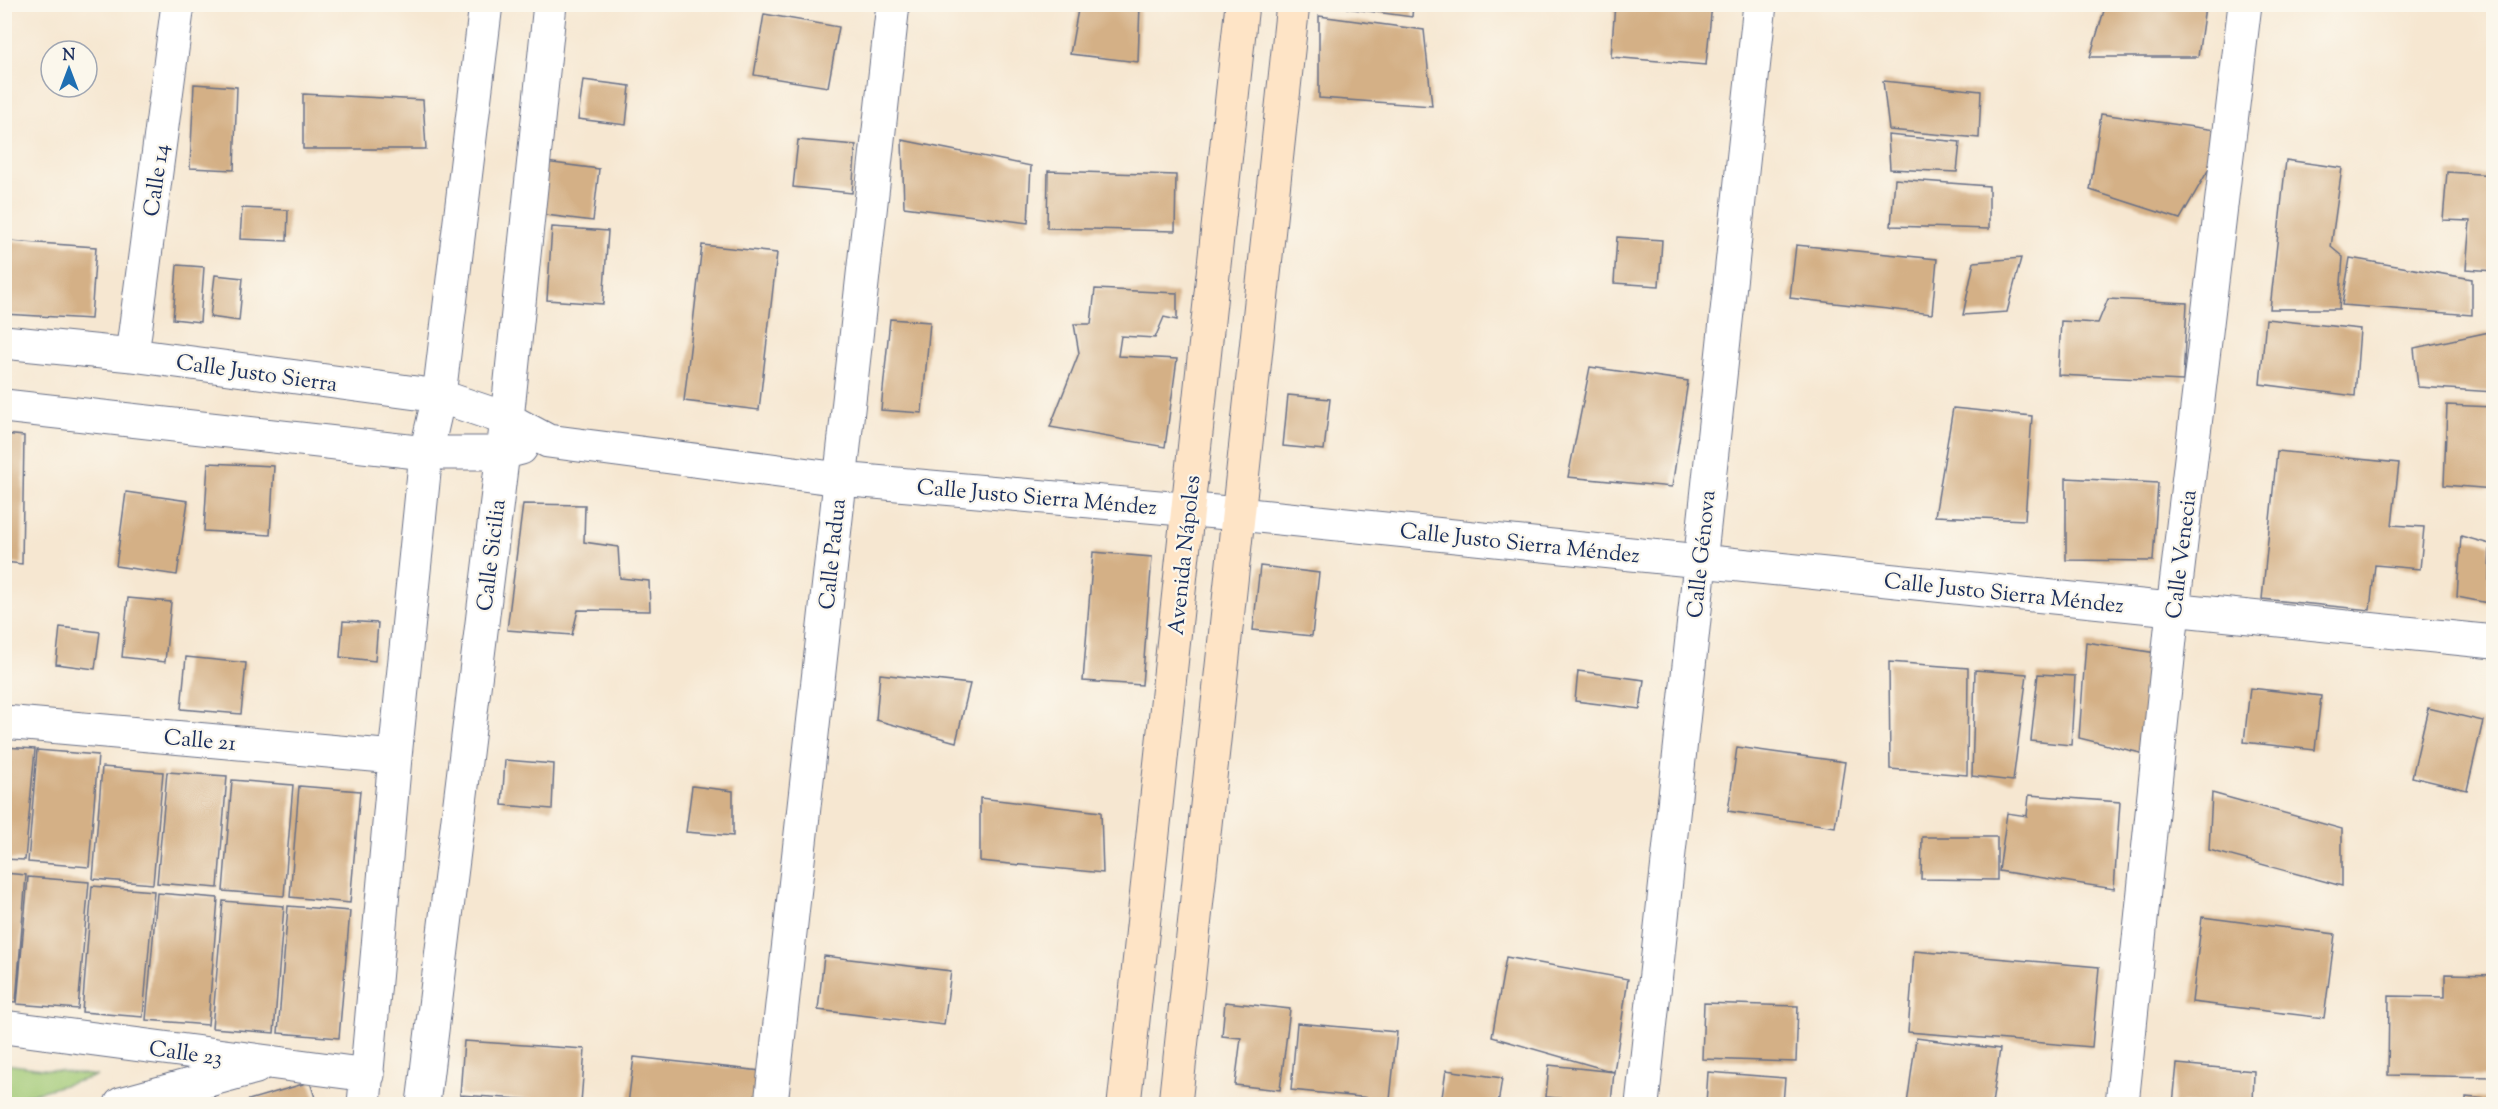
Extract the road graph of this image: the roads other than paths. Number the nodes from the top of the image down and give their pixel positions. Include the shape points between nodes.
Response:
1 (178, 4) edge
2 (486, 4) edge
3 (550, 4) edge
4 (893, 4) edge
5 (1242, 4) edge
6 (1293, 4) edge
7 (1760, 4) edge
8 (2245, 4) edge
9 (4, 342) edge
10 (132, 355) junction
11 (439, 396) junction
12 (4, 406) edge
13 (507, 419) junction
14 (548, 441) junction
15 (426, 453) junction
16 (502, 453) junction
17 (840, 479) junction
18 (1188, 509) junction
19 (1239, 514) junction
20 (1700, 560) junction
21 (2174, 610) junction
22 (2493, 642) edge
23 (4, 722) edge
24 (395, 757) junction
25 (4, 1028) edge
26 (270, 1064) junction
27 (366, 1090) edge
28 (121, 1104) edge
29 (423, 1104) edge
30 (771, 1104) edge
31 (1124, 1104) edge
32 (1175, 1104) edge
33 (1642, 1104) edge
34 (2122, 1104) edge

1 - 10 street, Calle 14
2 - 11 street
3 - 13 street, Calle Sicilia
4 - 17 street, Calle Padua
5 - 18 main road, Avenida Nápoles
6 - 19 main road
7 - 20 street, Calle Génova
8 - 21 street, Calle Venecia
9 - 10 street, Calle Justo Sierra
10 - 11 street, Calle Justo Sierra
11 - 13 street, Calle Justo Sierra
11 - 15 street
12 - 15 street
13 - 14 street, Calle Justo Sierra Méndez
13 - 16 street, Calle Sicilia
14 - 16 street, Calle Justo Sierra Méndez
14 - 17 street, Calle Justo Sierra Méndez
15 - 16 street
15 - 24 street
16 - 29 street, Calle Sicilia
17 - 18 street, Calle Justo Sierra Méndez
17 - 30 street, Calle Padua
18 - 19 street, Calle Justo Sierra Méndez
18 - 31 main road, Avenida Nápoles
19 - 20 street, Calle Justo Sierra Méndez
19 - 32 main road
20 - 21 street, Calle Justo Sierra Méndez
20 - 33 street, Calle Génova
21 - 22 street, Calle Justo Sierra Méndez
21 - 34 street, Calle Venecia
23 - 24 street, Calle 21
24 - 27 street
25 - 26 street, Calle 23
26 - 27 street, Calle 23
26 - 28 street

